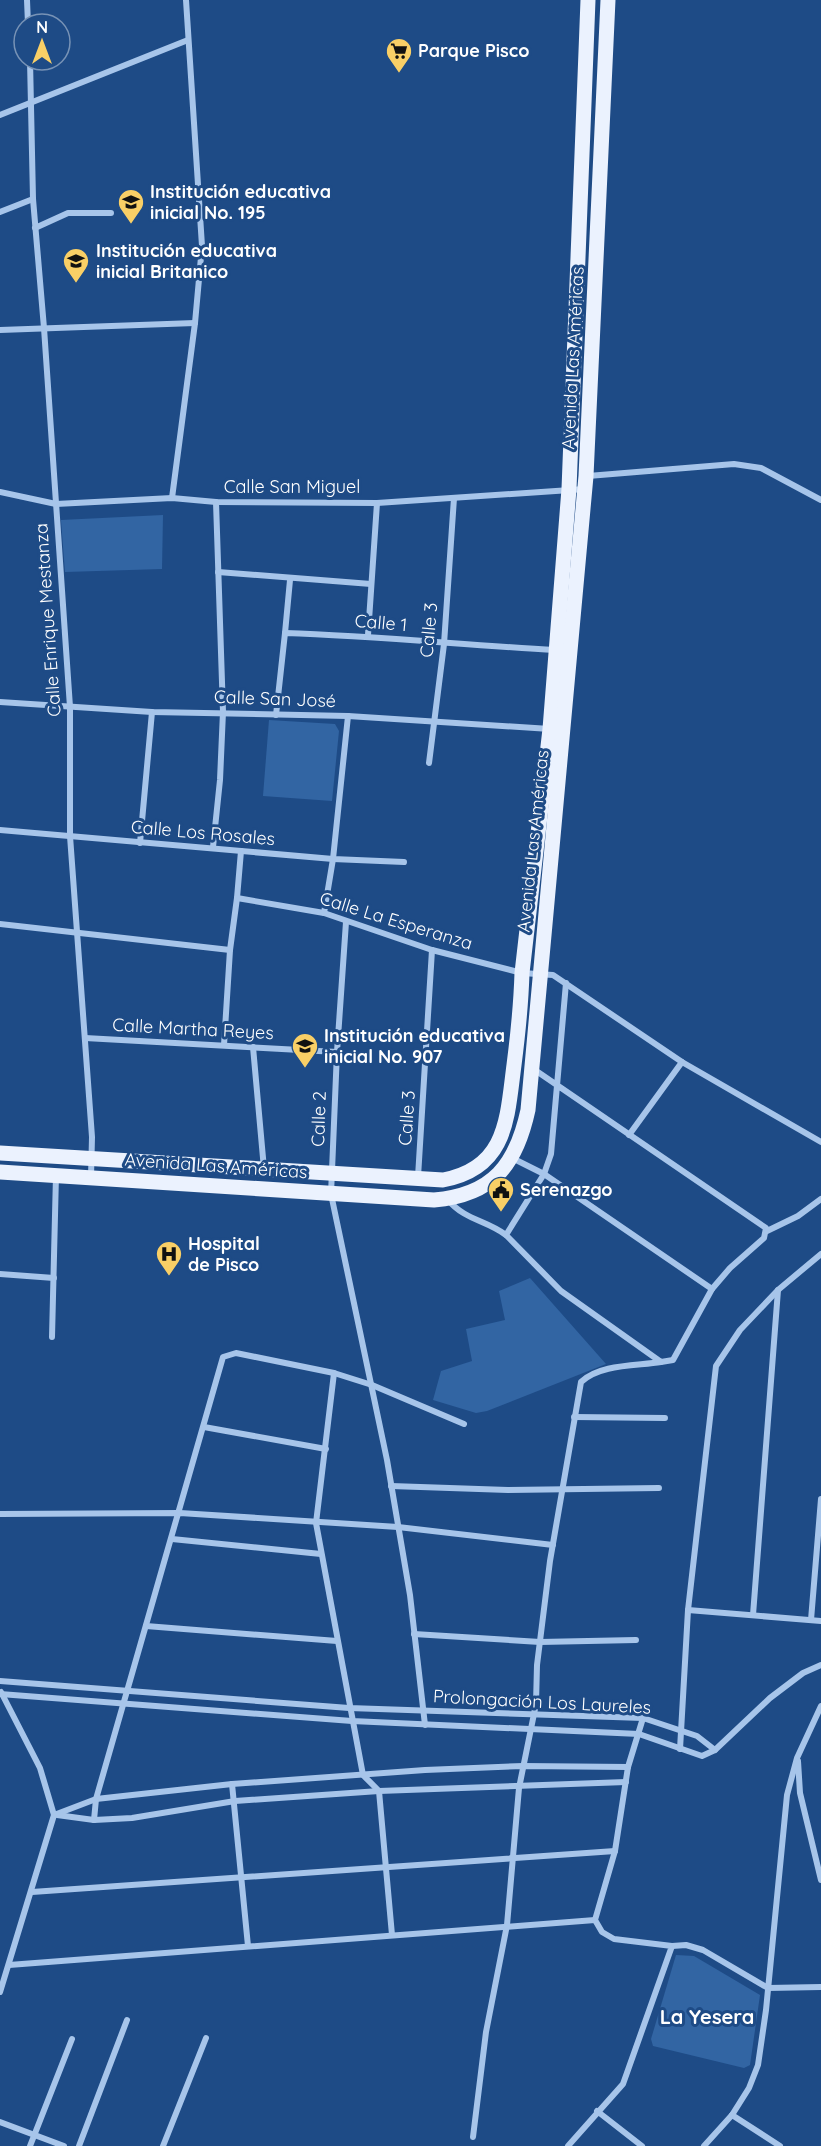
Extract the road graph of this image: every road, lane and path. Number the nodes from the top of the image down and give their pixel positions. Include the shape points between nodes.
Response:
1 (186, 0) edge
2 (588, 0) edge
3 (608, 0) edge
4 (188, 40) junction
5 (31, 72) edge
6 (33, 102) junction
7 (0, 115) edge
8 (33, 199) junction
9 (0, 212) edge
10 (111, 213) dead end
11 (35, 228) junction
12 (195, 323) junction
13 (44, 328) junction
14 (0, 330) edge
15 (572, 411) junction
16 (590, 411) junction
17 (580, 485) junction
18 (0, 492) edge
19 (172, 498) junction
20 (454, 498) junction
21 (821, 500) edge
22 (216, 502) junction
23 (377, 502) junction
24 (56, 504) junction
25 (218, 572) junction
26 (290, 580) junction
27 (371, 584) junction
28 (285, 633) junction
29 (368, 635) junction
30 (444, 644) junction
31 (556, 650) junction
32 (0, 702) edge
33 (70, 707) junction
34 (152, 712) junction
35 (223, 712) junction
36 (276, 715) junction
37 (348, 716) junction
38 (435, 723) junction
39 (550, 729) junction
40 (429, 764) dead end
41 (0, 830) edge
42 (70, 836) junction
43 (140, 843) junction
44 (213, 847) junction
45 (241, 851) junction
46 (333, 859) junction
47 (404, 862) dead end
48 (237, 898) junction
49 (324, 913) junction
50 (346, 922) junction
51 (0, 924) edge
52 (77, 932) junction
53 (230, 950) junction
54 (432, 950) junction
55 (522, 973) junction
56 (539, 975) junction
57 (566, 983) junction
58 (85, 1038) junction
59 (224, 1045) junction
60 (253, 1047) junction
61 (337, 1052) junction
62 (682, 1062) junction
63 (532, 1067) junction
64 (556, 1084) junction
65 (628, 1135) junction
66 (821, 1142) edge
67 (0, 1153) edge
68 (512, 1158) junction
69 (92, 1160) junction
70 (265, 1170) junction
71 (0, 1172) edge
72 (332, 1174) junction
73 (543, 1174) junction
74 (56, 1175) junction
75 (91, 1177) junction
76 (418, 1180) junction
77 (331, 1194) junction
78 (446, 1199) junction
79 (821, 1199) edge
80 (767, 1232) junction
81 (506, 1235) junction
82 (821, 1254) edge
83 (0, 1274) edge
84 (54, 1278) junction
85 (712, 1290) junction
86 (778, 1290) junction
87 (52, 1337) dead end
88 (661, 1362) junction
89 (333, 1373) junction
90 (372, 1385) junction
91 (574, 1417) junction
92 (665, 1418) dead end
93 (464, 1424) dead end
94 (204, 1427) junction
95 (326, 1449) junction
96 (392, 1486) junction
97 (659, 1488) dead end
98 (564, 1489) junction
99 (821, 1499) edge
100 (180, 1513) junction
101 (0, 1514) edge
102 (316, 1523) junction
103 (398, 1527) junction
104 (172, 1539) junction
105 (553, 1545) junction
106 (321, 1554) junction
107 (688, 1610) junction
108 (753, 1615) junction
109 (811, 1620) junction
110 (821, 1621) edge
111 (146, 1626) junction
112 (414, 1634) junction
113 (636, 1640) dead end
114 (337, 1641) junction
115 (540, 1642) junction
116 (821, 1665) edge
117 (0, 1681) edge
118 (127, 1690) junction
119 (1, 1693) edge
120 (123, 1703) junction
121 (821, 1707) edge
122 (349, 1708) junction
123 (423, 1712) junction
124 (534, 1716) junction
125 (644, 1718) junction
126 (352, 1721) junction
127 (425, 1725) junction
128 (531, 1729) junction
129 (681, 1730) junction
130 (639, 1734) junction
131 (680, 1749) junction
132 (715, 1750) junction
133 (797, 1758) junction
134 (523, 1766) junction
135 (628, 1767) junction
136 (363, 1775) junction
137 (626, 1782) junction
138 (232, 1784) junction
139 (519, 1788) junction
140 (379, 1791) junction
141 (96, 1799) junction
142 (235, 1801) junction
143 (54, 1815) junction
144 (94, 1820) junction
145 (615, 1851) junction
146 (513, 1857) junction
147 (384, 1866) junction
148 (240, 1876) junction
149 (821, 1880) edge
150 (32, 1892) junction
151 (596, 1920) junction
152 (507, 1925) junction
153 (392, 1935) junction
154 (248, 1946) junction
155 (672, 1946) junction
156 (9, 1965) junction
157 (821, 1987) edge
158 (768, 1988) junction
159 (0, 1992) edge
160 (127, 2020) dead end
161 (206, 2038) dead end
162 (72, 2039) dead end
163 (597, 2111) junction
164 (732, 2115) junction
165 (0, 2122) edge
166 (34, 2136) junction
167 (473, 2137) dead end
168 (30, 2146) edge
169 (64, 2146) edge
170 (79, 2146) edge
171 (163, 2146) edge
172 (568, 2146) edge
173 (642, 2146) edge
174 (704, 2146) edge
175 (780, 2146) edge

1 - 4 street
2 - 15 main road, Avenida Las Américas
3 - 16 main road, Avenida Las Américas
4 - 6 street
4 - 12 street via 202,246
5 - 6 street, Calle Enrique Mestanza
6 - 7 street
6 - 8 street, Calle Enrique Mestanza
8 - 9 street
8 - 11 street, Calle Enrique Mestanza
10 - 11 street via 68,213
11 - 13 street, Calle Enrique Mestanza
12 - 13 street
12 - 19 street
13 - 14 street
13 - 24 street, Calle Enrique Mestanza
15 - 16 main road
15 - 17 main road, Avenida Las Américas
16 - 17 main road, Avenida Las Américas
17 - 20 street, Calle San Miguel
17 - 21 street, Calle San Miguel via 734,465 761,468
17 - 31 main road, Avenida Las Américas
17 - 56 main road, Avenida Las Américas via 563,743
18 - 24 street, Calle San Miguel
19 - 22 street, Calle San Miguel
19 - 24 street, Calle San Miguel
20 - 23 street, Calle San Miguel
20 - 30 street, Calle 3
22 - 23 street, Calle San Miguel
22 - 25 street
23 - 27 street
24 - 33 street, Calle Enrique Mestanza
25 - 26 street
25 - 35 street
26 - 27 street
26 - 28 street
27 - 29 street
28 - 29 street, Calle 1
28 - 36 street
29 - 30 street, Calle 1
30 - 31 street, Calle 1
30 - 38 street, Calle 3
31 - 39 main road, Avenida Las Américas
32 - 33 street, Calle San José
33 - 34 street, Calle San José
33 - 42 street, Calle Enrique Mestanza
34 - 35 street, Calle San José
34 - 43 street
35 - 36 street, Calle San José
35 - 44 street
36 - 37 street, Calle San José
37 - 38 street, Calle San José
37 - 46 street
38 - 39 street, Calle San José
38 - 40 street, Calle 3
39 - 55 main road, Avenida Las Américas
41 - 42 street, Calle Los Rosales
42 - 43 street, Calle Los Rosales
42 - 52 street, Calle Enrique Mestanza
43 - 44 street, Calle Los Rosales
44 - 45 street, Calle Los Rosales
45 - 46 street, Calle Los Rosales
45 - 48 street
46 - 47 street, Calle Los Rosales
46 - 49 street
48 - 49 street, Calle La Esperanza
48 - 53 street
49 - 50 street, Calle La Esperanza
50 - 54 street, Calle La Esperanza
50 - 61 street, Calle 2
51 - 52 street
52 - 53 street
52 - 58 street, Calle Enrique Mestanza
53 - 59 street
54 - 55 street, Calle La Esperanza
54 - 76 street, Calle 3
55 - 56 street, Calle La Esperanza
55 - 76 main road, Avenida Las Américas via 509,1110 501,1139 488,1158 468,1172 443,1180
56 - 57 street, Calle La Esperanza via 553,975
56 - 63 main road, Avenida Las Américas
57 - 62 street, Calle La Esperanza
57 - 64 street
58 - 59 street, Calle Martha Reyes
58 - 69 street, Calle Enrique Mestanza
59 - 60 street, Calle Martha Reyes
60 - 61 street, Calle Martha Reyes
60 - 70 street
61 - 72 street, Calle 2
62 - 65 street
62 - 66 street, Calle La Esperanza
63 - 64 street
63 - 68 main road, Avenida Las Américas via 525,1121
64 - 65 street
64 - 73 street via 551,1154
65 - 80 street
67 - 69 main road, Avenida Las Américas
68 - 73 street
68 - 78 main road, Avenida Las Américas via 480,1188
69 - 70 main road, Avenida Las Américas
69 - 75 street, Calle Enrique Mestanza
70 - 72 main road, Avenida Las Américas
71 - 74 main road, Avenida Las Américas
72 - 76 main road, Avenida Las Américas
72 - 77 street, Calle 2
73 - 81 street
73 - 85 street
74 - 75 main road, Avenida Las Américas
74 - 84 street
75 - 77 main road, Avenida Las Américas
77 - 78 main road, Avenida Las Américas
77 - 90 street, Calle 2
78 - 81 street via 462,1215 496,1227
79 - 80 street
80 - 85 street
81 - 88 street via 561,1291
82 - 86 street
83 - 84 street
84 - 87 street
85 - 88 street via 677,1355
86 - 107 street via 740,1330 716,1366
86 - 108 street
88 - 91 street via 590,1374 580,1382
89 - 90 street
89 - 94 street via 236,1353 227,1355
89 - 95 street
90 - 93 street
90 - 96 street, Calle 2
91 - 92 street
91 - 98 street
94 - 95 street
94 - 100 street
95 - 102 street
96 - 98 street
96 - 103 street, Calle 2
97 - 98 street
98 - 105 street
99 - 109 street
100 - 101 street
100 - 102 street
100 - 104 street
102 - 103 street
102 - 106 street
103 - 105 street
103 - 112 street, Calle 2
104 - 106 street
104 - 111 street
105 - 115 street
106 - 114 street
107 - 108 street
107 - 129 street
108 - 109 street
109 - 110 street
111 - 114 street
111 - 118 street
112 - 115 street
112 - 123 street, Calle 2
113 - 115 street
114 - 122 street
115 - 124 street
116 - 132 street via 803,1673 770,1698
117 - 118 street, Prolongación Los Laureles
118 - 120 street
118 - 122 street, Prolongación Los Laureles
119 - 120 street, Prolongación Los Laureles
119 - 143 street via 40,1768
120 - 126 street, Prolongación Los Laureles
120 - 141 street
121 - 133 street
122 - 123 street, Prolongación Los Laureles
122 - 126 street
123 - 124 street, Prolongación Los Laureles
123 - 127 street, Calle 2
124 - 125 street, Prolongación Los Laureles
124 - 128 street
125 - 129 street, Prolongación Los Laureles
125 - 130 street
126 - 127 street, Prolongación Los Laureles
126 - 136 street
127 - 128 street, Prolongación Los Laureles
128 - 130 street, Prolongación Los Laureles
128 - 134 street
129 - 131 street
129 - 132 street, Prolongación Los Laureles
130 - 131 street, Prolongación Los Laureles
130 - 135 street
131 - 132 street, Prolongación Los Laureles via 702,1756
133 - 149 street via 800,1793
133 - 158 street via 783,1823
134 - 135 street
134 - 136 street
134 - 139 street
135 - 137 street
136 - 138 street
136 - 140 street
137 - 139 street
137 - 145 street
138 - 141 street
138 - 142 street
139 - 140 street
139 - 146 street
140 - 142 street
140 - 147 street
141 - 143 street
141 - 144 street
142 - 144 street via 132,1818
142 - 148 street
143 - 144 street
143 - 150 street
145 - 146 street
145 - 151 street
146 - 147 street
146 - 152 street
147 - 148 street
147 - 153 street
148 - 150 street
148 - 154 street
150 - 156 street
151 - 152 street
151 - 155 street via 602,1932 614,1939
152 - 153 street
152 - 167 street via 486,2032
153 - 154 street
154 - 156 street
155 - 158 street via 703,1950
155 - 163 street via 623,2084
156 - 159 street
157 - 158 street
158 - 164 street via 758,2065
160 - 170 street
161 - 171 street
162 - 166 street
163 - 172 street
163 - 173 street
164 - 174 street
164 - 175 street
165 - 166 street
166 - 168 street
166 - 169 street

